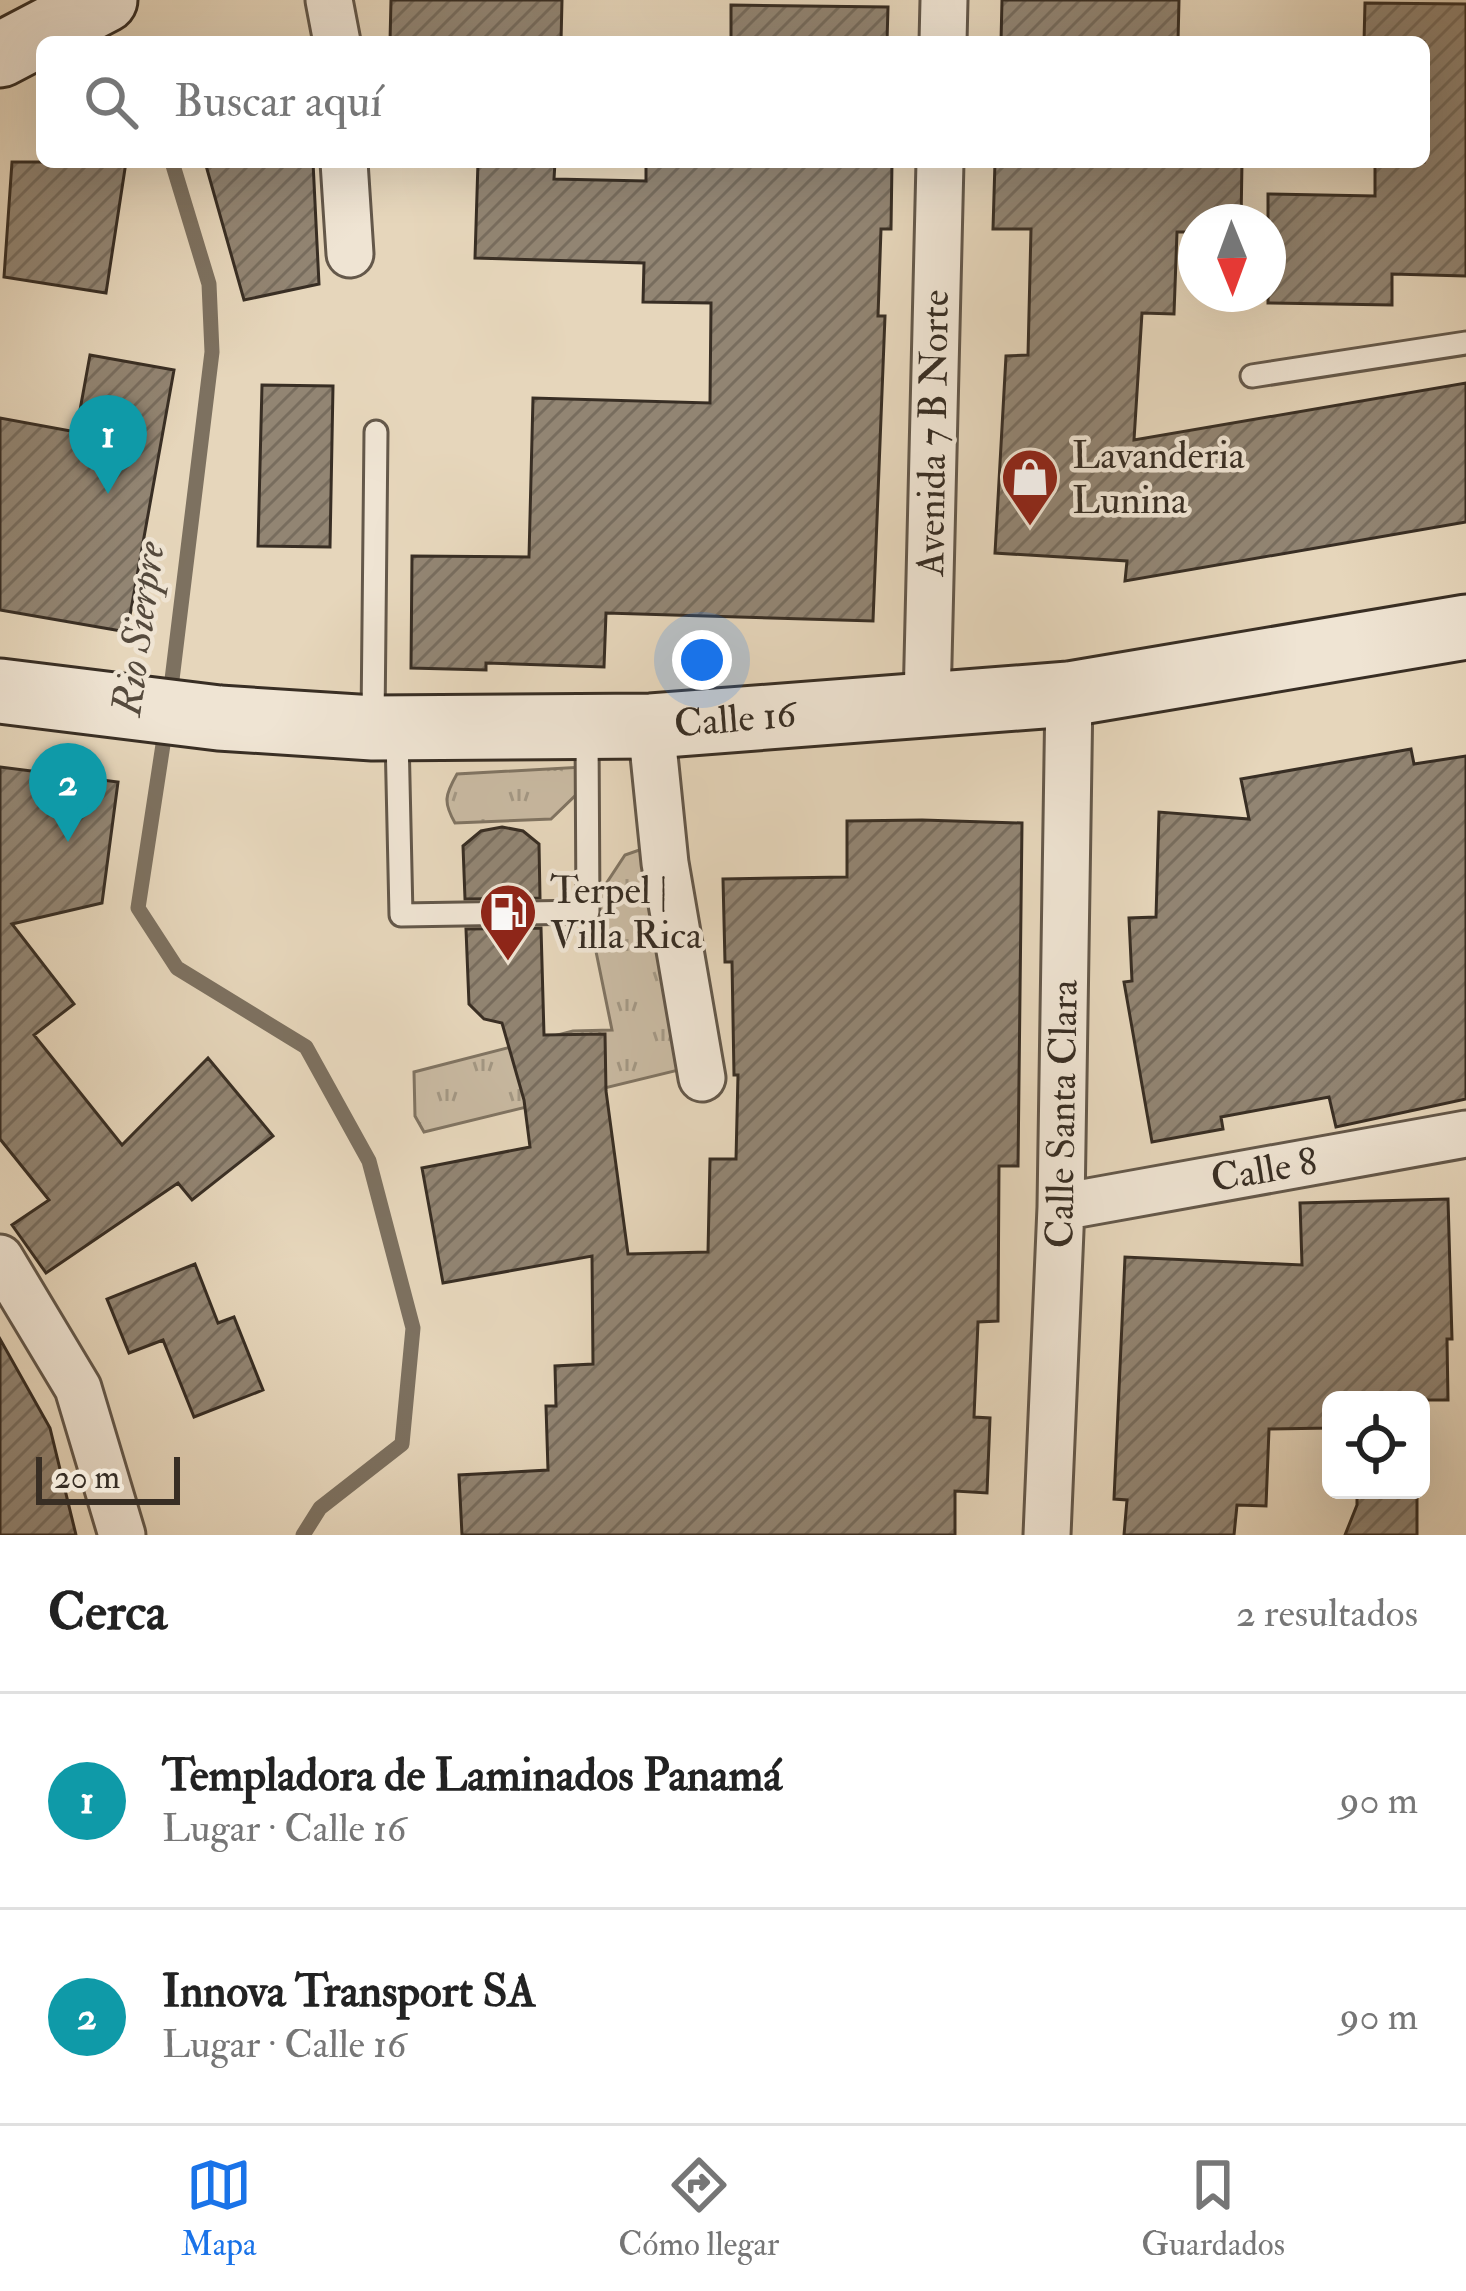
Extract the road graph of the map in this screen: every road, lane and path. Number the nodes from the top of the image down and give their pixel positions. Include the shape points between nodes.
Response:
1 (105, 0) edge
2 (329, 0) edge
3 (944, 0) edge
4 (36, 36) edge
5 (36, 36) edge
6 (336, 36) edge
7 (943, 36) edge
8 (0, 55) edge
9 (344, 168) edge
10 (940, 168) edge
11 (350, 254) dead end
12 (1466, 343) edge
13 (1252, 376) dead end
14 (376, 432) dead end
15 (1466, 627) edge
16 (0, 691) edge
17 (1069, 694) junction
18 (927, 703) junction
19 (651, 726) junction
20 (587, 727) junction
21 (385, 728) junction
22 (702, 1078) dead end
23 (1466, 1134) edge
24 (1061, 1207) junction
25 (0, 1258) edge
26 (122, 1535) edge
27 (1046, 1535) edge

1 - 4 main road
2 - 6 street
3 - 7 street
5 - 8 main road
9 - 11 street
10 - 18 street, Avenida 7 B Norte
12 - 13 lane
14 - 21 lane
15 - 17 main road, Calle 16
16 - 21 main road, Calle 16
17 - 18 main road, Calle 16
17 - 24 street, Calle Santa Clara
18 - 19 main road, Calle 16
19 - 20 main road, Calle 16
19 - 22 street via 664,863
20 - 21 main road, Calle 16
20 - 21 lane via 588,912 401,915
23 - 24 street, Calle 8
24 - 27 street, Calle Santa Clara
25 - 26 street via 78,1388

